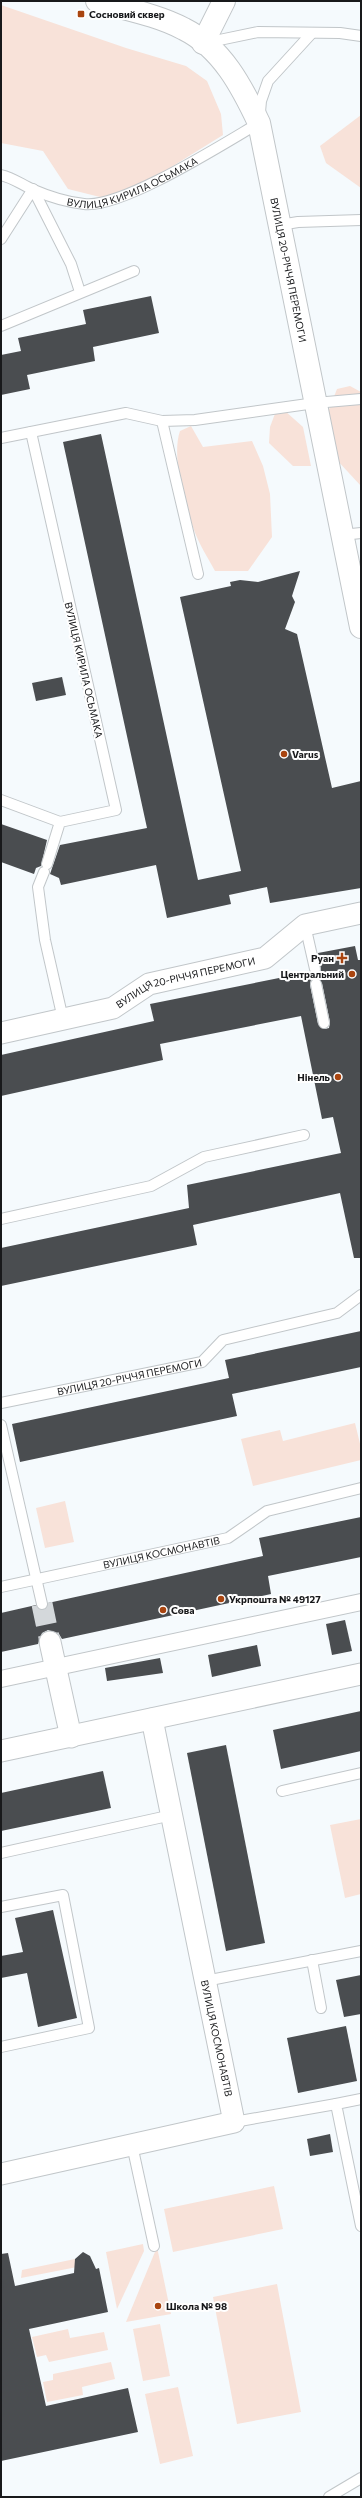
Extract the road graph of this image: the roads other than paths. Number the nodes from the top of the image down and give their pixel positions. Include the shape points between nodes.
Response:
1 (97, 1) edge
2 (224, 1) edge
3 (311, 34) junction
4 (361, 36) edge
5 (203, 43) junction
6 (259, 123) junction
7 (1, 175) edge
8 (33, 189) junction
9 (361, 220) edge
10 (280, 225) junction
11 (1, 239) edge
12 (134, 271) dead end
13 (80, 292) junction
14 (1, 326) edge
15 (361, 399) edge
16 (315, 403) junction
17 (162, 421) junction
18 (30, 432) junction
19 (1, 438) edge
20 (351, 534) edge
21 (198, 574) dead end
22 (361, 627) edge
23 (1, 800) edge
24 (60, 822) junction
25 (361, 913) edge
26 (305, 925) junction
27 (315, 970) dead end
28 (316, 984) dead end
29 (63, 1019) junction
30 (324, 1023) dead end
31 (1, 1033) edge
32 (304, 1135) dead end
33 (1, 1219) edge
34 (361, 1295) edge
35 (1, 1404) edge
36 (1, 1425) edge
37 (361, 1488) edge
38 (35, 1580) junction
39 (1, 1587) edge
40 (361, 1602) edge
41 (42, 1604) tunnel mouth
42 (50, 1642) tunnel mouth
43 (55, 1667) junction
44 (361, 1674) edge
45 (1, 1679) edge
46 (152, 1719) junction
47 (71, 1737) junction
48 (6, 1746) edge
49 (361, 1774) edge
50 (282, 1791) dead end
51 (172, 1815) junction
52 (1, 1853) edge
53 (1, 1907) edge
54 (361, 1951) edge
55 (312, 1960) junction
56 (205, 1981) junction
57 (321, 2008) dead end
58 (1, 2047) edge
59 (361, 2099) edge
60 (336, 2104) junction
61 (234, 2122) junction
62 (132, 2145) junction
63 (1, 2174) edge
64 (361, 2226) edge
65 (154, 2246) dead end
66 (361, 2478) edge
67 (329, 2497) edge

1 - 5 street, ВУЛИЦЯ 20-РІЧЧЯ ПЕРЕМОГИ via 185,29
2 - 5 street
3 - 4 lane via 340,33
3 - 5 lane via 258,32
3 - 6 lane via 268,81
5 - 6 street, ВУЛИЦЯ 20-РІЧЧЯ ПЕРЕМОГИ via 236,77
6 - 8 lane, ВУЛИЦЯ КИРИЛА ОСЬМАКА via 155,182 108,202 85,205
6 - 10 street, ВУЛИЦЯ 20-РІЧЧЯ ПЕРЕМОГИ
7 - 8 lane, ВУЛИЦЯ КИРИЛА ОСЬМАКА via 14,178
8 - 11 lane
8 - 13 lane via 72,264
9 - 10 lane
10 - 16 street, ВУЛИЦЯ 20-РІЧЧЯ ПЕРЕМОГИ
12 - 13 lane
13 - 14 lane
15 - 16 lane
16 - 17 lane via 195,420
16 - 20 street, ВУЛИЦЯ 20-РІЧЧЯ ПЕРЕМОГИ
17 - 18 lane via 126,413
17 - 21 lane
18 - 19 lane
18 - 24 lane, ВУЛИЦЯ КИРИЛА ОСЬМАКА via 116,810
20 - 22 street, ВУЛИЦЯ 20-РІЧЧЯ ПЕРЕМОГИ
23 - 24 lane
24 - 29 lane via 38,887 45,940
25 - 26 street, ВУЛИЦЯ 20-РІЧЧЯ ПЕРЕМОГИ
26 - 27 lane
26 - 29 street, ВУЛИЦЯ 20-РІЧЧЯ ПЕРЕМОГИ via 265,958 148,984 113,1008
28 - 30 lane
29 - 31 street, ВУЛИЦЯ 20-РІЧЧЯ ПЕРЕМОГИ
32 - 33 lane via 204,1157 151,1186
34 - 35 lane, ВУЛИЦЯ 20-РІЧЧЯ ПЕРЕМОГИ via 337,1313 223,1340 202,1362
36 - 38 lane
37 - 38 lane, ВУЛИЦЯ КОСМОНАВТІВ via 267,1511 228,1538
38 - 39 lane, ВУЛИЦЯ КОСМОНАВТІВ
38 - 41 lane
40 - 43 street
42 - 43 street
43 - 45 street
43 - 47 street
44 - 46 street
46 - 47 street
46 - 51 street, ВУЛИЦЯ КОСМОНАВТІВ
47 - 48 street
49 - 50 lane
51 - 52 lane
51 - 56 street, ВУЛИЦЯ КОСМОНАВТІВ
53 - 58 lane via 63,1894 89,2028
54 - 55 lane
55 - 56 lane
55 - 57 lane
56 - 61 street, ВУЛИЦЯ КОСМОНАВТІВ
59 - 60 lane
60 - 61 lane
60 - 64 lane
61 - 62 street
62 - 63 street
62 - 65 lane
66 - 67 lane

